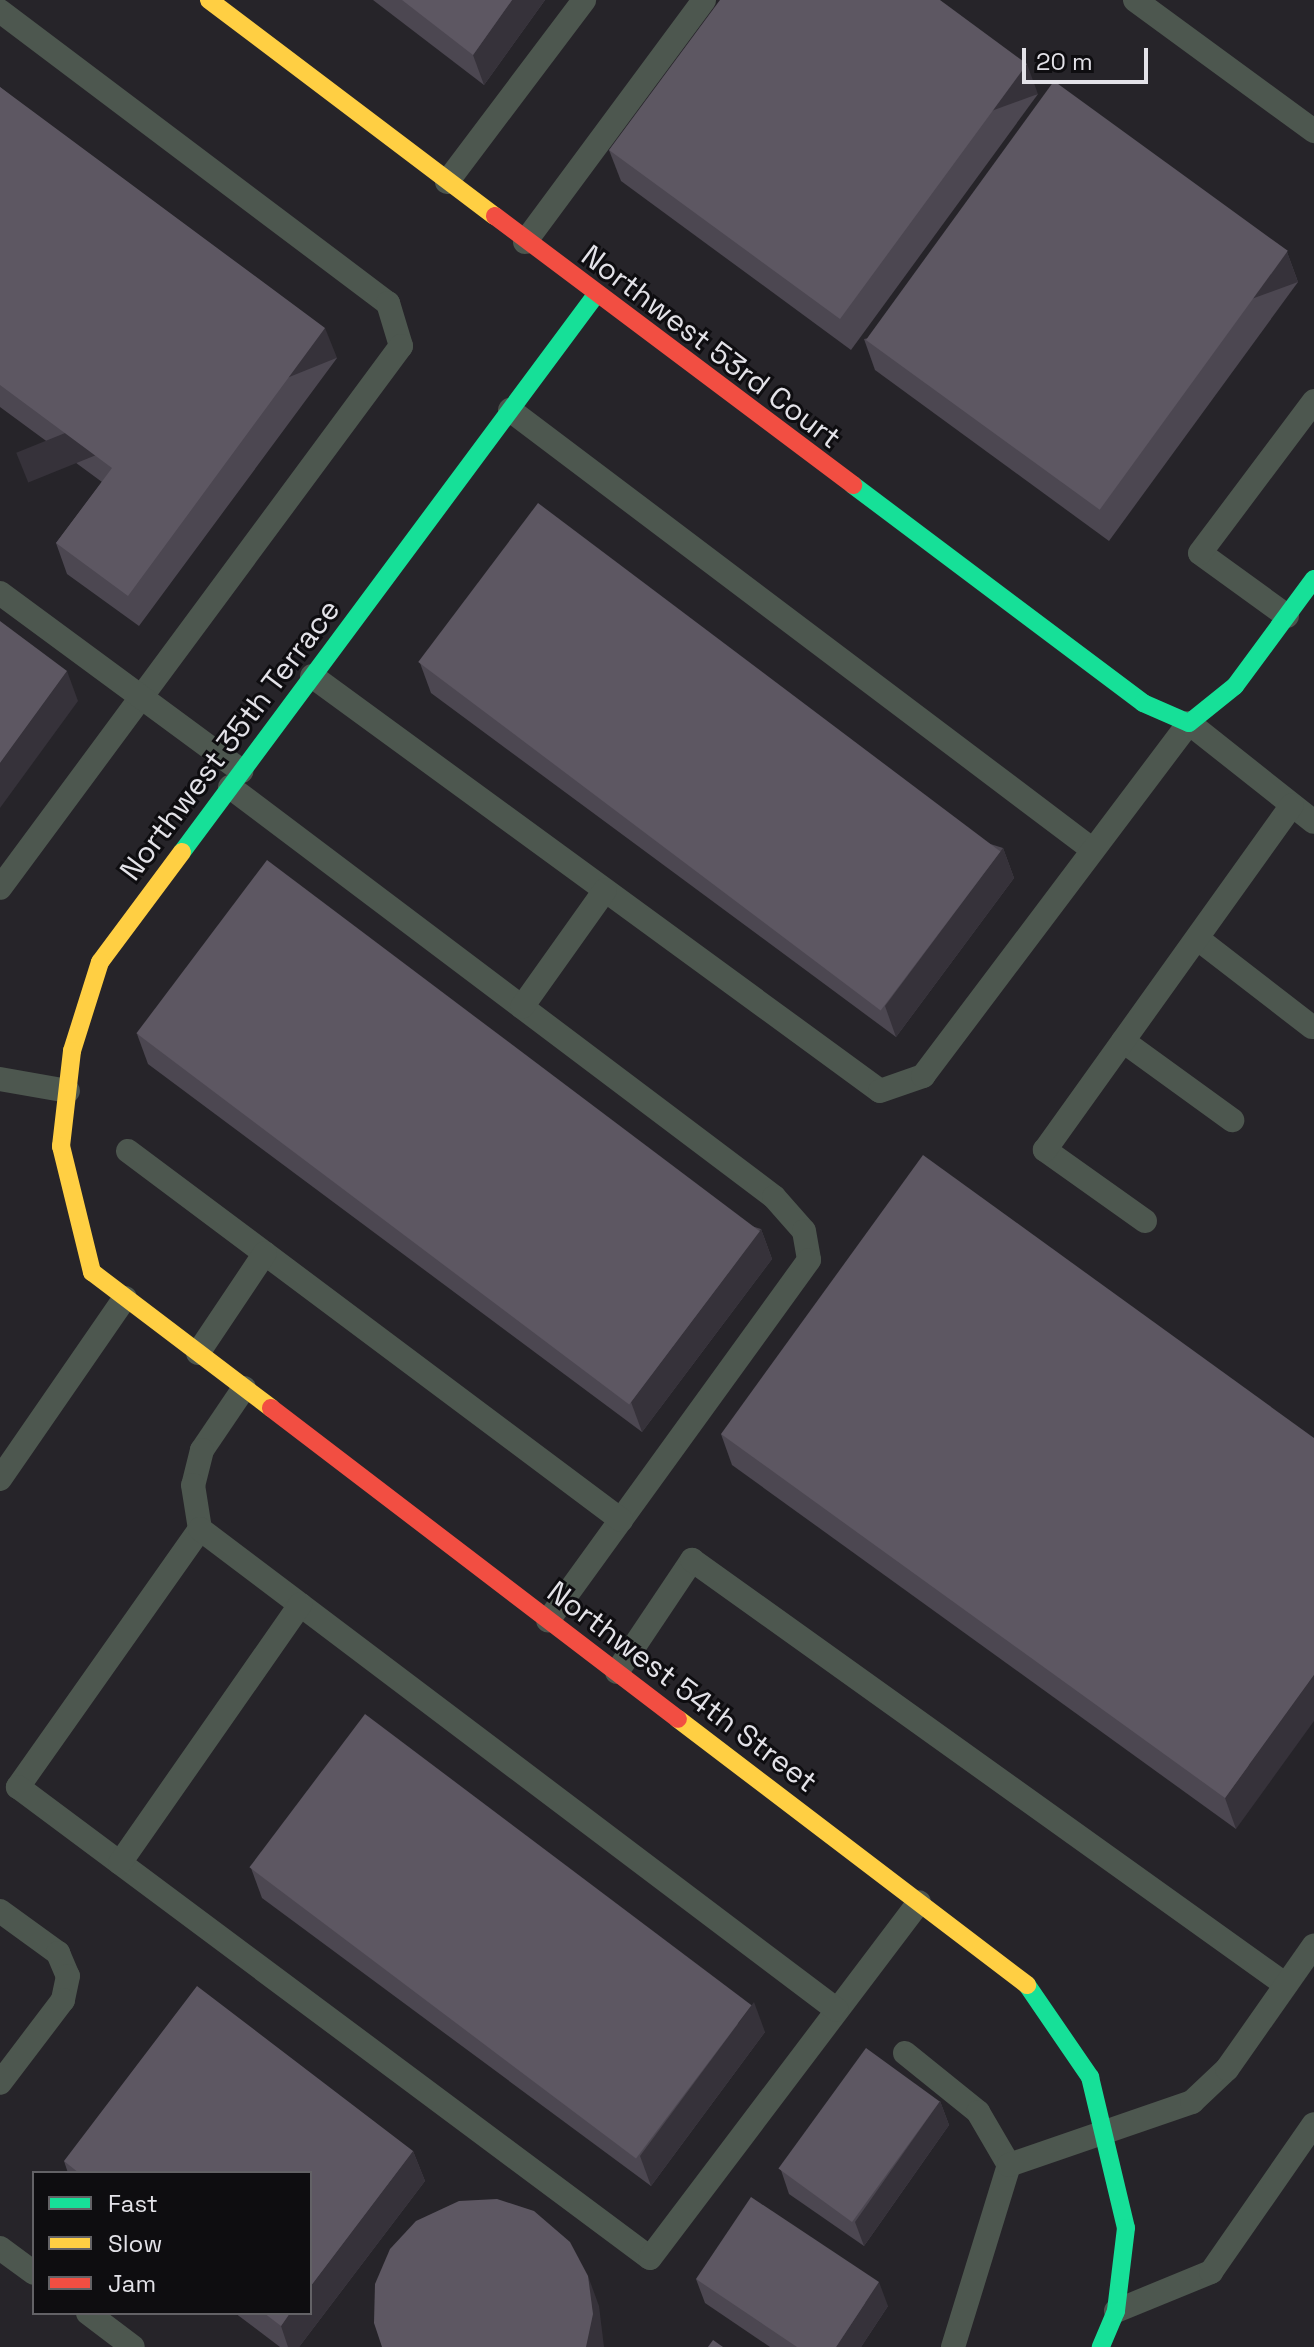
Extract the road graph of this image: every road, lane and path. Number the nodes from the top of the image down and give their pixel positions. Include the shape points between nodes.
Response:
1 (584, 0) edge
2 (704, 0) edge
3 (1135, 0) edge
4 (215, 2) edge
5 (0, 11) edge
6 (1314, 131) edge
7 (447, 182) junction
8 (525, 242) junction
9 (595, 296) junction
10 (1314, 401) edge
11 (510, 410) junction
12 (1314, 579) edge
13 (0, 593) edge
14 (1287, 616) junction
15 (312, 676) junction
16 (141, 698) junction
17 (1189, 723) junction
18 (236, 779) junction
19 (1292, 805) junction
20 (1314, 822) edge
21 (1093, 850) junction
22 (0, 888) edge
23 (605, 890) junction
24 (1198, 939) junction
25 (522, 1007) junction
26 (1312, 1027) dead end
27 (1123, 1041) junction
28 (0, 1079) edge
29 (68, 1091) junction
30 (1232, 1120) dead end
31 (128, 1151) dead end
32 (1145, 1221) dead end
33 (265, 1253) junction
34 (92, 1272) joint
35 (125, 1298) junction
36 (198, 1353) junction
37 (244, 1388) junction
38 (0, 1479) edge
39 (621, 1520) junction
40 (200, 1529) junction
41 (300, 1605) junction
42 (548, 1620) junction
43 (617, 1672) junction
44 (120, 1863) junction
45 (919, 1902) junction
46 (0, 1911) edge
47 (1314, 1945) edge
48 (1286, 1985) junction
49 (837, 2010) junction
50 (905, 2053) dead end
51 (0, 2083) edge
52 (1314, 2124) edge
53 (1103, 2133) junction
54 (1009, 2165) junction
55 (0, 2248) edge
56 (32, 2272) edge
57 (1116, 2311) junction
58 (91, 2315) edge
59 (133, 2347) edge
60 (953, 2347) edge
61 (1101, 2347) edge

1 - 7 lane
2 - 8 lane
3 - 6 lane
4 - 7 street, Northwest 53rd Court
5 - 16 lane via 388,303 401,346
7 - 8 street, Northwest 53rd Court
8 - 9 street, Northwest 53rd Court
9 - 11 street, Northwest 35th Terrace
9 - 17 street, Northwest 53rd Court via 1143,703
10 - 14 lane via 1200,553
11 - 15 street, Northwest 35th Terrace
11 - 21 lane
12 - 14 street
13 - 16 lane
14 - 17 street via 1235,686
15 - 18 street, Northwest 35th Terrace
15 - 23 lane
16 - 18 lane
16 - 22 lane
17 - 19 lane
17 - 21 lane
18 - 25 lane
18 - 29 street, Northwest 35th Terrace via 100,962
19 - 20 lane
19 - 24 lane
21 - 23 lane via 923,1076 880,1091
23 - 25 lane
24 - 26 lane
24 - 27 lane
25 - 39 lane via 774,1197 804,1231 809,1260
27 - 30 lane
27 - 32 lane via 1045,1150
28 - 29 lane
29 - 34 street, Northwest 35th Terrace via 61,1146
31 - 33 lane
33 - 36 lane
33 - 39 lane
34 - 35 street, Northwest 54th Street
35 - 36 street, Northwest 54th Street
35 - 38 lane
36 - 37 street, Northwest 54th Street
37 - 40 lane via 202,1450 193,1485
37 - 42 street, Northwest 54th Street
39 - 42 lane
40 - 41 lane
40 - 44 lane via 18,1787
41 - 44 lane
41 - 49 lane
42 - 43 street, Northwest 54th Street
43 - 45 street, Northwest 54th Street
43 - 48 lane via 692,1560
44 - 49 lane via 650,2258
45 - 49 lane
45 - 53 street, Northwest 54th Street via 1035,1991 1090,2077
46 - 51 lane via 58,1953 68,1976 63,2000
47 - 48 lane
48 - 53 lane via 1227,2069 1192,2102
50 - 54 lane via 978,2112
52 - 57 lane via 1211,2272
53 - 54 lane
53 - 57 street, Northwest 54th Street via 1126,2228
54 - 60 lane
55 - 56 lane
57 - 61 street
58 - 59 lane

